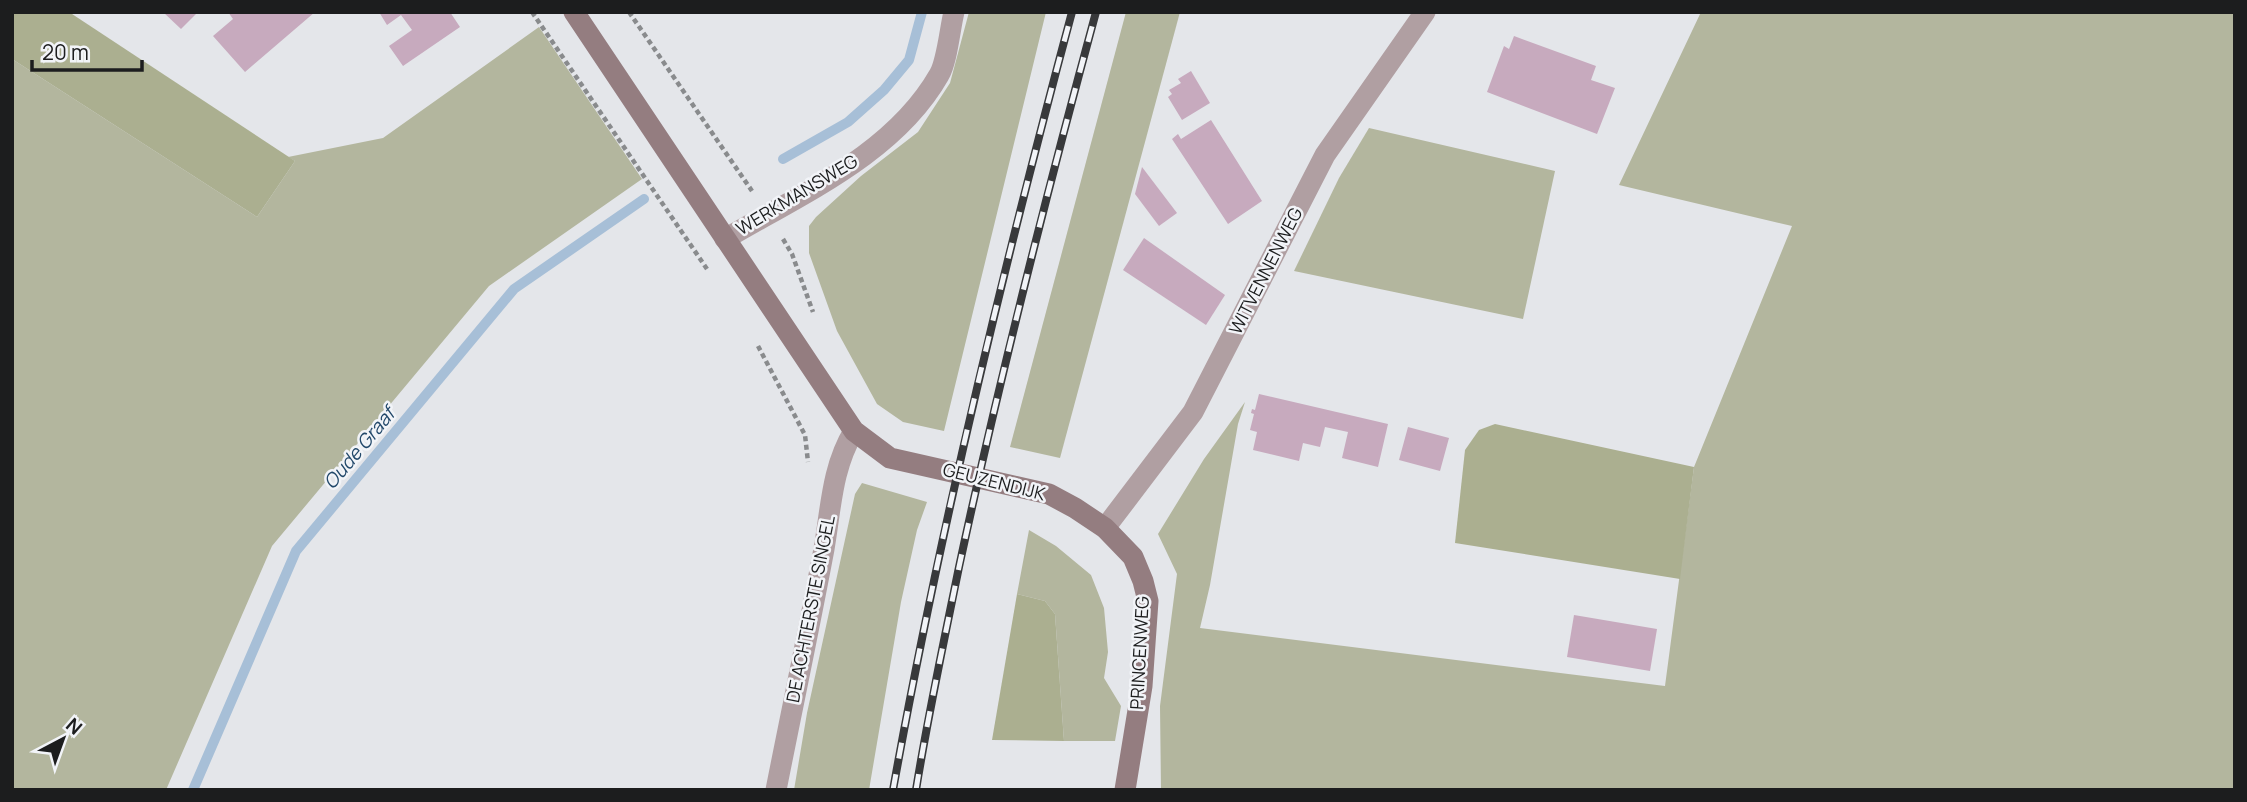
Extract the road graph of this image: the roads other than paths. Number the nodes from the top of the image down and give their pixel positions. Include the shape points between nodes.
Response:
1 (574, 12) edge
2 (954, 12) edge
3 (1425, 12) edge
4 (725, 239) junction
5 (854, 431) junction
6 (1105, 528) junction
7 (776, 790) edge
8 (1125, 790) edge

1 - 4 main road, GEUZENDIJK
2 - 4 street, WERKMANSWEG via 941,73 905,122 846,167
3 - 6 street, WITVENNENWEG via 1325,155 1193,412
4 - 5 main road, GEUZENDIJK
5 - 6 main road, GEUZENDIJK via 891,458 1049,494
5 - 7 street, DE ACHTERSTE SINGEL via 838,464
6 - 8 main road, PRINCENWEG via 1133,557 1147,601 1142,686

